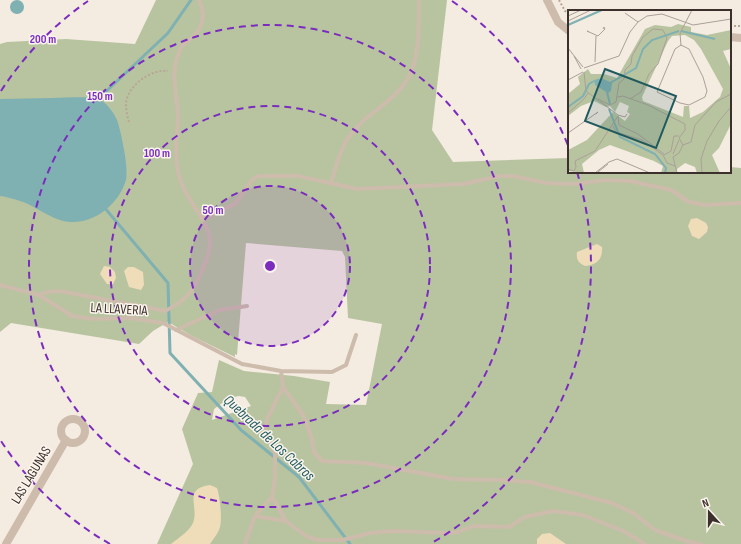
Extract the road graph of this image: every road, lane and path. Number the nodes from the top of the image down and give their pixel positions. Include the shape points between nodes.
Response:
1 (199, 0) edge
2 (419, 0) edge
3 (547, 0) edge
4 (559, 0) edge
5 (568, 12) edge
6 (568, 30) edge
7 (731, 37) edge
8 (741, 38) edge
9 (174, 72) junction
10 (129, 122) dead end
11 (331, 183) junction
12 (741, 204) edge
13 (204, 218) junction
14 (0, 285) edge
15 (39, 295) junction
16 (247, 306) dead end
17 (176, 330) junction
18 (356, 335) dead end
19 (281, 371) junction
20 (283, 387) junction
21 (66, 440) dead end
22 (272, 497) junction
23 (255, 516) junction
24 (286, 521) junction
25 (6, 544) edge
26 (245, 544) edge
27 (645, 544) edge
28 (701, 544) edge

1 - 9 lane via 203,22 181,47
2 - 11 lane via 416,52 409,77 393,98 367,118 348,138 339,156
3 - 6 street via 558,22
4 - 5 path
7 - 8 street
9 - 10 path via 162,70 146,76 133,87 126,102
9 - 13 lane via 178,116 178,173 185,190
11 - 12 lane via 357,189 463,184 500,176 546,183 630,181 671,190 689,202 704,205
11 - 13 lane via 298,176 258,176 248,185 235,204
13 - 15 lane via 211,240 208,259 194,289 180,304 165,311 60,291
14 - 15 lane, LA LLAVERIA
15 - 17 lane, LA LLAVERIA via 72,316 94,319 130,318 163,323
16 - 17 lane via 220,310
17 - 19 lane, LA LLAVERIA via 242,364
18 - 19 lane, LA LLAVERIA via 346,365 332,372
19 - 20 lane
20 - 22 lane via 264,430 275,452
20 - 28 lane via 303,415 314,452 322,461 366,464 453,479 530,482 612,503 633,513 655,530
21 - 25 street, LAS LAGUNAS
22 - 23 lane
22 - 24 lane
23 - 24 lane
23 - 26 lane
24 - 27 lane via 306,536 318,540 342,540 392,531 447,533 473,526 509,527 525,517 553,510 583,515 623,531

